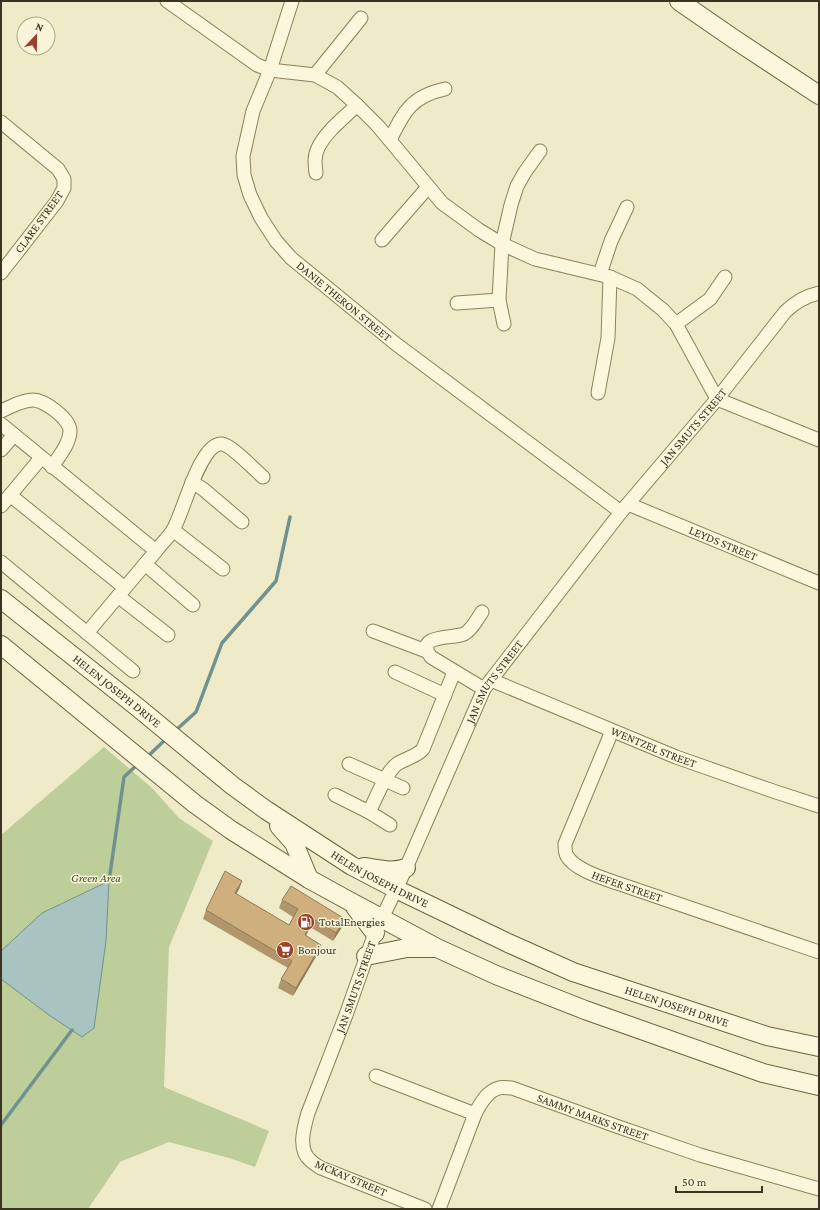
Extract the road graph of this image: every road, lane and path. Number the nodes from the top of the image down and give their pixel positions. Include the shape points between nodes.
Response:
1 (167, 1) edge
2 (292, 1) edge
3 (678, 1) edge
4 (360, 18) dead end
5 (270, 70) junction
6 (315, 75) junction
7 (446, 89) dead end
8 (819, 95) edge
9 (357, 105) junction
10 (1, 122) edge
11 (390, 140) junction
12 (540, 151) dead end
13 (316, 173) dead end
14 (428, 186) junction
15 (627, 207) dead end
16 (382, 240) dead end
17 (502, 244) junction
18 (1, 273) edge
19 (605, 275) junction
20 (725, 277) dead end
21 (819, 293) edge
22 (499, 300) junction
23 (457, 303) dead end
24 (504, 324) dead end
25 (676, 324) junction
26 (598, 393) dead end
27 (717, 399) junction
28 (1, 411) edge
29 (1, 424) edge
30 (14, 435) junction
31 (819, 440) edge
32 (1, 450) edge
33 (41, 458) junction
34 (52, 467) junction
35 (262, 477) dead end
36 (192, 482) junction
37 (4, 501) edge
38 (624, 508) junction
39 (242, 522) dead end
40 (173, 530) junction
41 (156, 551) junction
42 (1, 562) edge
43 (145, 564) junction
44 (223, 569) dead end
45 (819, 583) edge
46 (121, 592) junction
47 (2, 602) edge
48 (193, 605) dead end
49 (482, 612) dead end
50 (373, 631) dead end
51 (87, 633) junction
52 (168, 634) dead end
53 (1, 645) edge
54 (426, 651) junction
55 (133, 671) dead end
56 (395, 672) dead end
57 (454, 672) junction
58 (487, 685) junction
59 (445, 695) junction
60 (612, 730) junction
61 (349, 764) dead end
62 (386, 779) junction
63 (403, 788) dead end
64 (335, 795) dead end
65 (819, 806) edge
66 (266, 810) junction
67 (369, 812) junction
68 (390, 825) dead end
69 (352, 866) junction
70 (406, 868) junction
71 (309, 879) junction
72 (396, 889) junction
73 (378, 926) junction
74 (437, 948) junction
75 (819, 952) edge
76 (366, 956) junction
77 (819, 1047) edge
78 (376, 1076) dead end
79 (819, 1086) edge
80 (475, 1114) junction
81 (304, 1151) joint
82 (819, 1189) edge
83 (425, 1209) edge
84 (439, 1209) edge

1 - 5 street via 257,65
2 - 5 street, DANIE THERON STREET
3 - 8 street
4 - 6 street
5 - 6 street
5 - 38 street, DANIE THERON STREET via 253,111 243,156 244,175 250,195 276,241 291,258 396,344
6 - 9 street via 337,87
7 - 11 street via 422,96 412,105 400,119
9 - 11 street
9 - 13 street via 325,136 317,149
10 - 18 street, CLARE STREET via 58,169 64,179 62,194
11 - 14 street
12 - 17 street via 517,186
14 - 16 street
14 - 17 street via 442,203
15 - 19 street via 611,241
17 - 19 street via 535,259
17 - 22 street
19 - 25 street via 637,289
19 - 26 street via 608,338
20 - 25 street via 710,299
21 - 27 street, JAN SMUTS STREET via 802,298 784,312
22 - 23 street
22 - 24 street
25 - 27 street
27 - 31 street
27 - 38 street, JAN SMUTS STREET
28 - 34 street via 21,402 33,400 43,403 68,422 71,431 67,445
29 - 30 street
30 - 32 street
30 - 33 street
33 - 34 street
33 - 37 street
34 - 41 street
35 - 36 street via 234,451 221,444 211,449 204,458
36 - 39 street
36 - 40 street
37 - 46 street
38 - 45 street, LEYDS STREET
38 - 58 street, JAN SMUTS STREET
40 - 41 street
40 - 44 street
41 - 43 street
42 - 51 street
43 - 46 street
43 - 48 street
46 - 51 street
46 - 52 street
47 - 66 street, HELEN JOSEPH DRIVE
49 - 54 street via 464,634 435,639 429,642
50 - 54 street
51 - 55 street
53 - 71 street via 195,804
54 - 57 street, WENTZEL STREET via 431,658
56 - 59 street
57 - 58 street, WENTZEL STREET
57 - 59 street
58 - 60 street, WENTZEL STREET
58 - 70 street, JAN SMUTS STREET
59 - 62 street via 424,749 395,765
60 - 65 street, WENTZEL STREET via 676,757
60 - 75 street, HEFER STREET via 565,844 566,856 574,865 618,883
61 - 62 street
62 - 63 street
62 - 67 street
64 - 67 street
66 - 69 street, HELEN JOSEPH DRIVE
66 - 71 street via 294,842
67 - 68 street
69 - 70 street via 388,871
69 - 72 street, HELEN JOSEPH DRIVE
70 - 72 street, JAN SMUTS STREET
71 - 73 street via 351,902
72 - 73 street, JAN SMUTS STREET
72 - 77 street, HELEN JOSEPH DRIVE via 573,972 767,1036
73 - 74 street
73 - 76 street, JAN SMUTS STREET
74 - 76 street via 408,948
74 - 79 street via 496,975 585,1010 763,1073
76 - 81 street, JAN SMUTS STREET via 308,1113 304,1127
78 - 80 street
80 - 82 street, SAMMY MARKS STREET via 480,1103 488,1095 498,1088 512,1088 700,1155
80 - 84 street, SAMMY MARKS STREET
81 - 83 street, MCKAY STREET via 310,1160 321,1168

